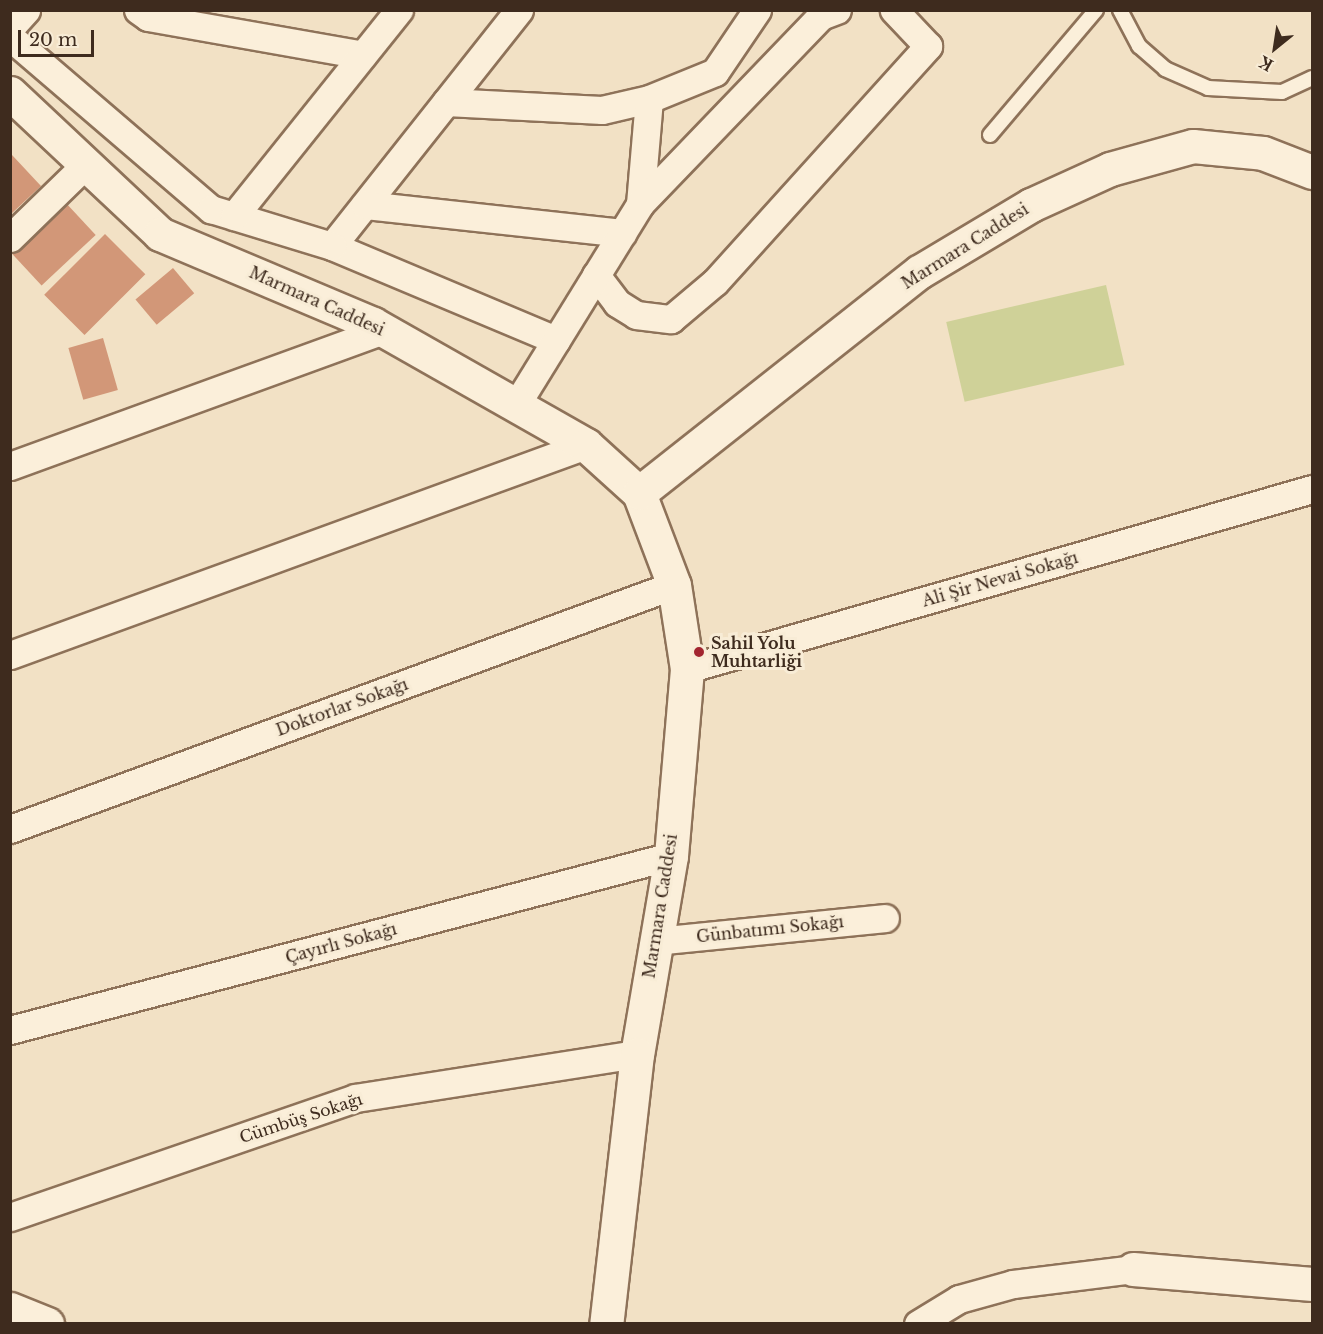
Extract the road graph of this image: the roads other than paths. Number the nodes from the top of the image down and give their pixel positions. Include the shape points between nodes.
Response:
1 (26, 10) edge
2 (138, 10) edge
3 (399, 10) edge
4 (519, 10) edge
5 (757, 10) edge
6 (837, 10) edge
7 (894, 10) edge
8 (1096, 10) edge
9 (1120, 10) edge
10 (10, 28) edge
11 (10, 37) edge
12 (363, 56) junction
13 (1312, 78) edge
14 (10, 93) edge
15 (649, 99) junction
16 (446, 102) junction
17 (990, 135) dead end
18 (86, 164) junction
19 (1312, 172) edge
20 (640, 204) junction
21 (364, 205) junction
22 (234, 216) junction
23 (622, 233) junction
24 (10, 238) edge
25 (332, 246) junction
26 (596, 275) junction
27 (384, 330) junction
28 (556, 340) junction
29 (516, 405) junction
30 (586, 445) junction
31 (10, 466) edge
32 (1312, 489) edge
33 (639, 493) junction
34 (674, 585) junction
35 (10, 654) edge
36 (687, 669) junction
37 (10, 829) edge
38 (671, 856) junction
39 (885, 918) dead end
40 (655, 941) junction
41 (10, 1029) edge
42 (637, 1054) junction
43 (10, 1217) edge
44 (1133, 1269) joint
45 (1312, 1284) edge
46 (10, 1309) edge
47 (47, 1323) edge
48 (606, 1323) edge
49 (918, 1323) edge

1 - 10 street
2 - 12 street via 148,17
3 - 12 street
4 - 16 street
5 - 15 street via 716,72
6 - 20 street via 821,16
7 - 26 street via 928,46 715,282 671,319 636,315 617,303
8 - 17 lane
9 - 13 lane via 1140,46 1165,69 1208,88 1282,92
11 - 22 street via 211,209
12 - 22 street
14 - 18 street, Marmara Caddesi
15 - 16 street via 602,110
15 - 20 street
16 - 21 street
18 - 24 street
18 - 27 street, Marmara Caddesi via 160,234
19 - 33 street, Marmara Caddesi via 1263,153 1193,146 1110,169 1031,205 919,272
20 - 23 street
21 - 23 street
21 - 25 street
22 - 25 street
23 - 26 street
25 - 28 street
26 - 28 street
27 - 29 street, Marmara Caddesi
27 - 31 street
28 - 29 street
29 - 30 street, Marmara Caddesi
30 - 33 street, Marmara Caddesi
30 - 35 street
32 - 36 street, Ali Şir Nevai Sokağı
33 - 34 street, Marmara Caddesi
34 - 36 street, Marmara Caddesi
34 - 37 street, Doktorlar Sokağı
36 - 38 street, Marmara Caddesi
38 - 40 street, Marmara Caddesi
38 - 41 street, Çayırlı Sokağı
39 - 40 street, Günbatımı Sokağı
40 - 42 street, Marmara Caddesi
42 - 43 street, Cümbüş Sokağı via 355,1098
42 - 48 street, Marmara Caddesi
44 - 45 street
44 - 49 street via 1013,1284 959,1299
46 - 47 street

